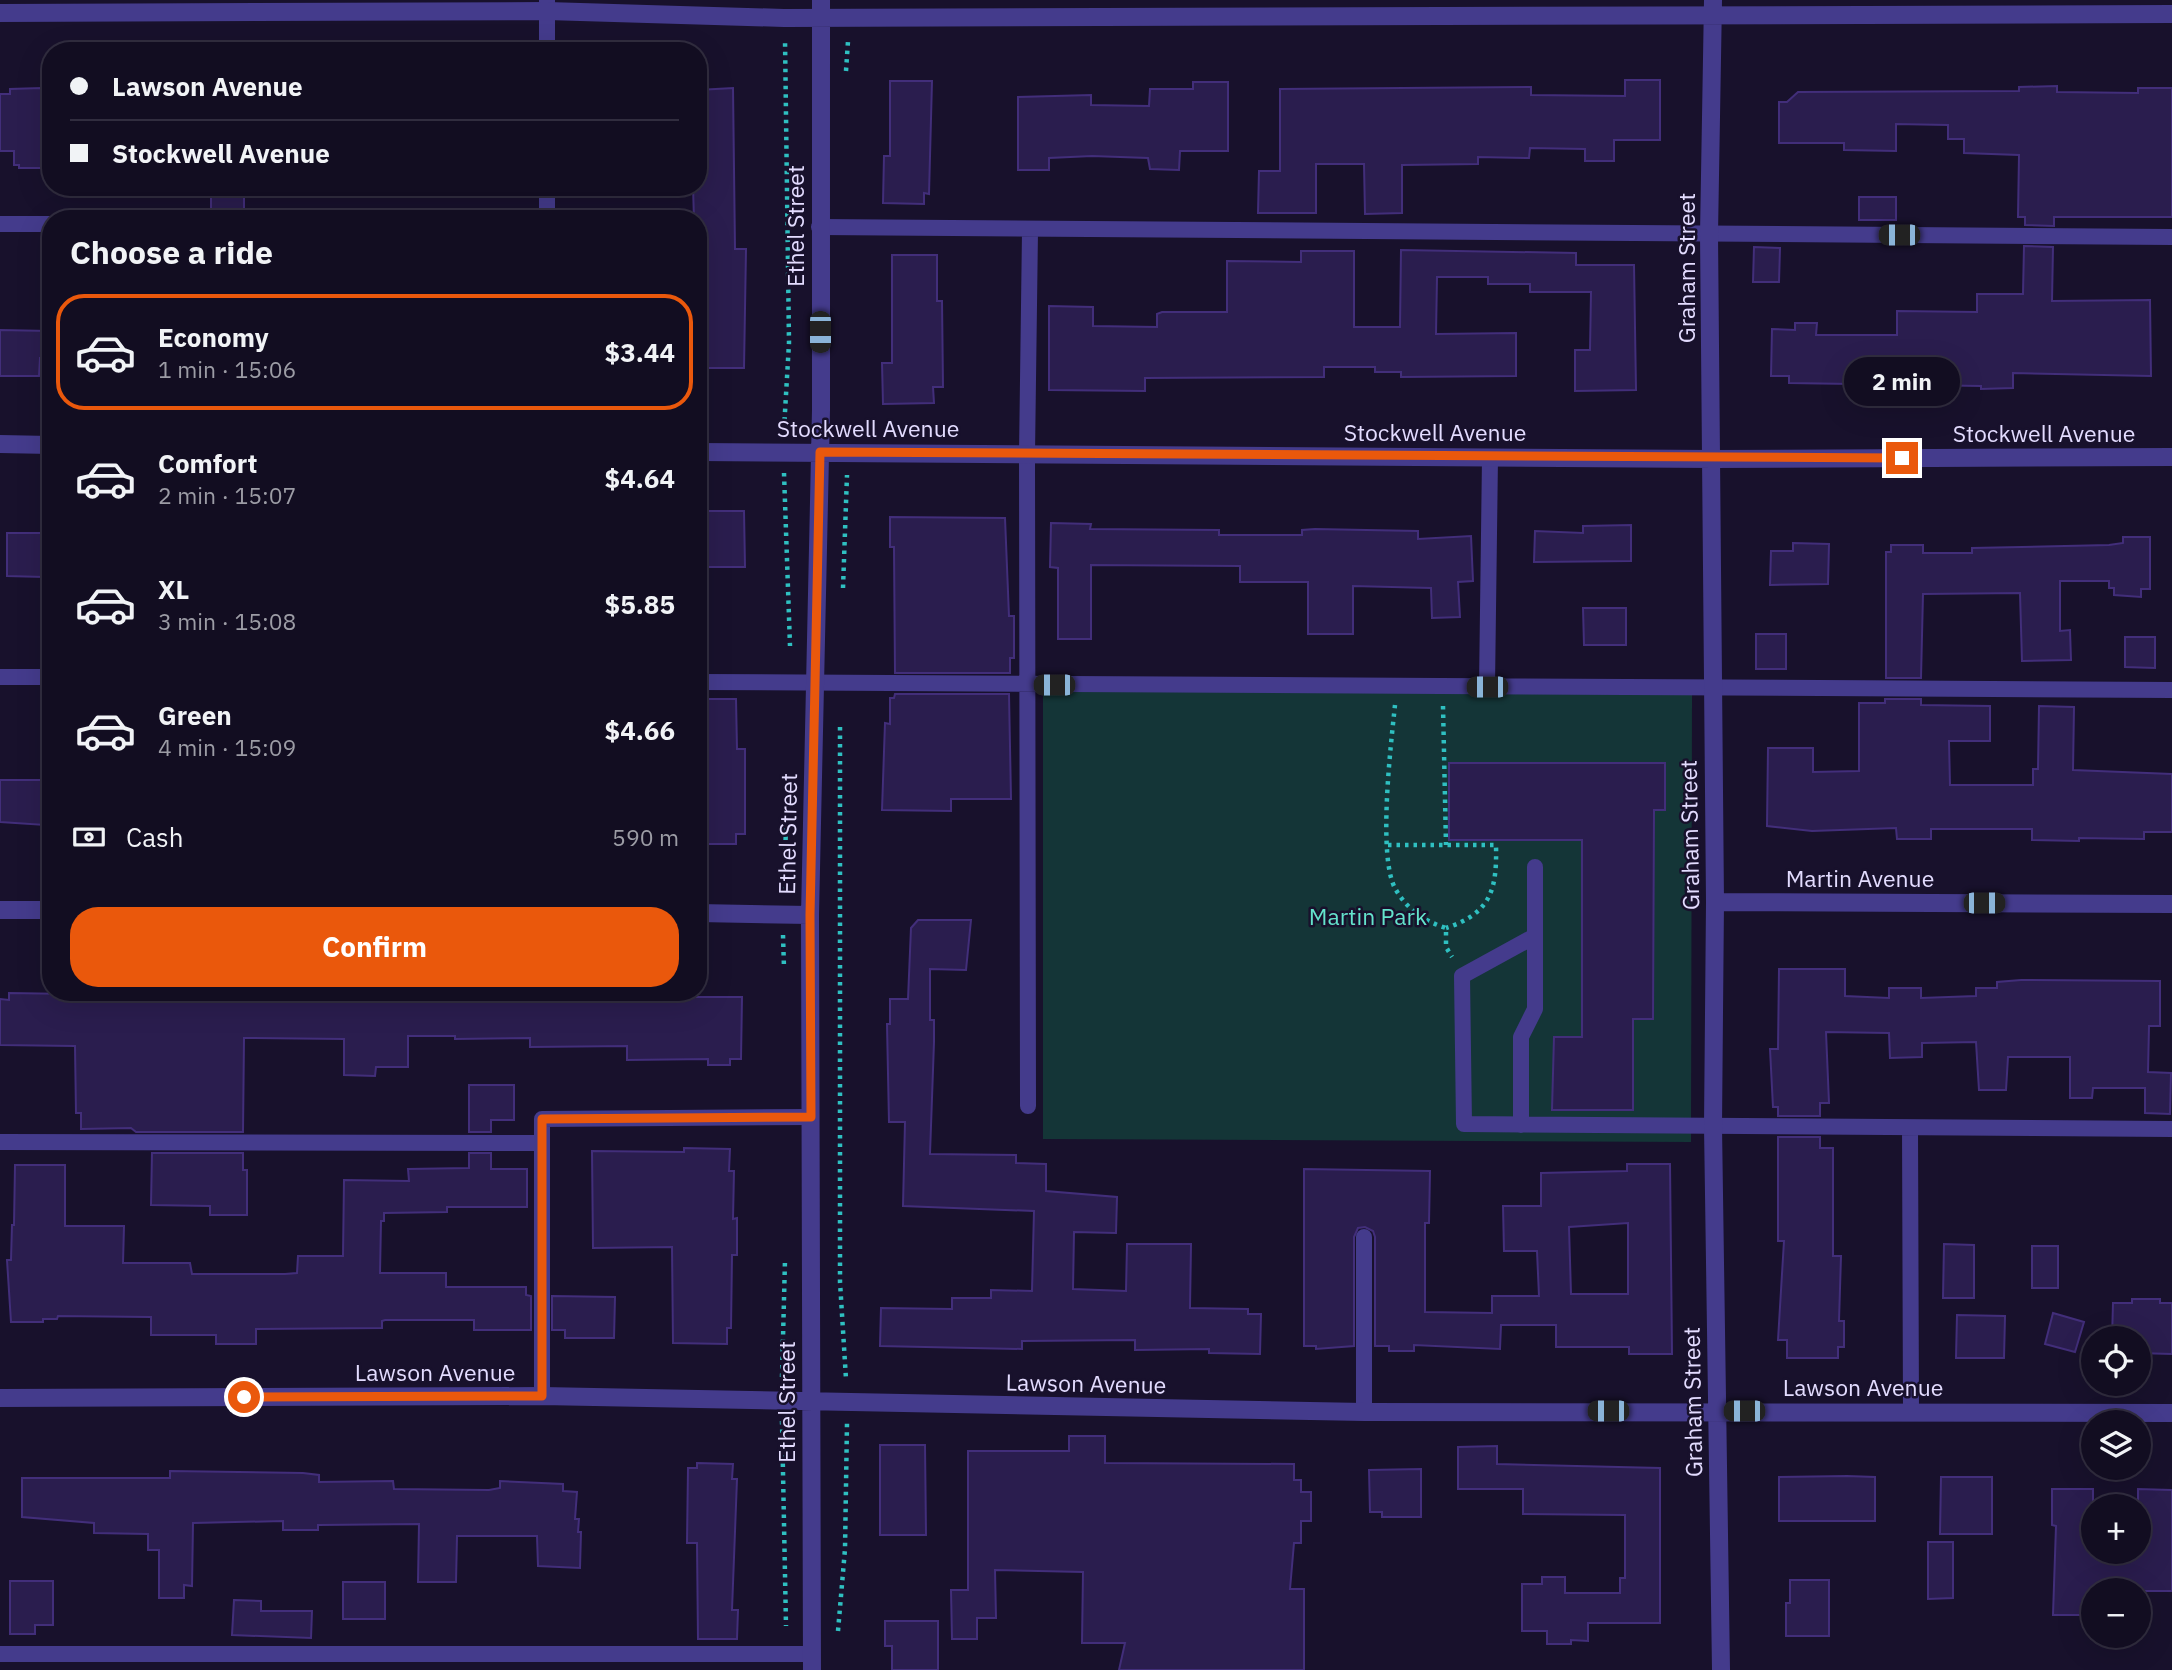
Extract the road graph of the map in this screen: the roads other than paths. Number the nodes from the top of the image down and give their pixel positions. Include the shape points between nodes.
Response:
1 (547, 6) edge
2 (1713, 8) edge
3 (820, 9) edge
4 (0, 13) edge
5 (2172, 14) edge
6 (547, 42) edge
7 (0, 224) edge
8 (42, 224) edge
9 (820, 227) junction
10 (1030, 231) junction
11 (1709, 234) junction
12 (2172, 237) edge
13 (0, 444) edge
14 (42, 445) edge
15 (707, 452) edge
16 (820, 452) junction
17 (1027, 454) junction
18 (1490, 457) junction
19 (2172, 457) edge
20 (1713, 459) junction
21 (0, 677) edge
22 (42, 677) edge
23 (707, 682) edge
24 (815, 683) junction
25 (1028, 685) junction
26 (1487, 687) junction
27 (1712, 689) junction
28 (2172, 690) edge
29 (1535, 867) dead end
30 (1715, 902) junction
31 (2172, 904) edge
32 (0, 910) edge
33 (42, 910) edge
34 (707, 914) edge
35 (810, 915) junction
36 (1535, 936) junction
37 (1028, 1107) dead end
38 (811, 1117) junction
39 (1521, 1125) junction
40 (1713, 1126) junction
41 (1910, 1128) junction
42 (2172, 1129) edge
43 (0, 1142) edge
44 (542, 1143) junction
45 (1364, 1237) dead end
46 (542, 1396) junction
47 (0, 1398) edge
48 (811, 1402) junction
49 (1717, 1411) junction
50 (1364, 1412) junction
51 (1911, 1412) junction
52 (2172, 1413) edge
53 (0, 1654) edge
54 (812, 1662) edge
55 (1721, 1670) edge

1 - 3 street
1 - 4 street
1 - 6 lane
2 - 3 street via 848,16
2 - 5 street
2 - 11 street, Graham Street
3 - 9 street, Ethel Street
7 - 8 lane
9 - 10 lane
9 - 16 street, Ethel Street
10 - 11 lane
10 - 17 lane
11 - 12 lane
11 - 20 street, Graham Street
13 - 14 street
15 - 16 street, Stockwell Avenue
16 - 17 street, Stockwell Avenue
16 - 24 street, Ethel Street
17 - 18 street, Stockwell Avenue
17 - 25 lane
18 - 20 street, Stockwell Avenue
18 - 26 lane
19 - 20 street, Stockwell Avenue
20 - 27 street, Graham Street
21 - 22 lane
23 - 24 lane
24 - 25 lane
24 - 35 street, Ethel Street
25 - 26 lane
25 - 37 lane
26 - 27 lane
27 - 28 lane
27 - 30 street, Graham Street
29 - 36 lane
30 - 31 street, Martin Avenue
30 - 40 street, Graham Street
32 - 33 street
34 - 35 street
35 - 38 street, Ethel Street
36 - 39 lane via 1535,1009 1521,1037
36 - 39 lane via 1462,976 1464,1124
38 - 44 lane via 542,1119
38 - 48 street, Ethel Street
39 - 40 lane
40 - 41 lane
40 - 49 street, Graham Street
41 - 42 lane
41 - 51 lane
43 - 44 lane
44 - 46 lane
45 - 50 lane
46 - 47 street, Lawson Avenue
46 - 48 street, Lawson Avenue
48 - 50 street, Lawson Avenue
48 - 54 street, Ethel Street
49 - 50 street, Lawson Avenue
49 - 51 street, Lawson Avenue
49 - 55 street, Graham Street
51 - 52 street, Lawson Avenue
53 - 54 lane

